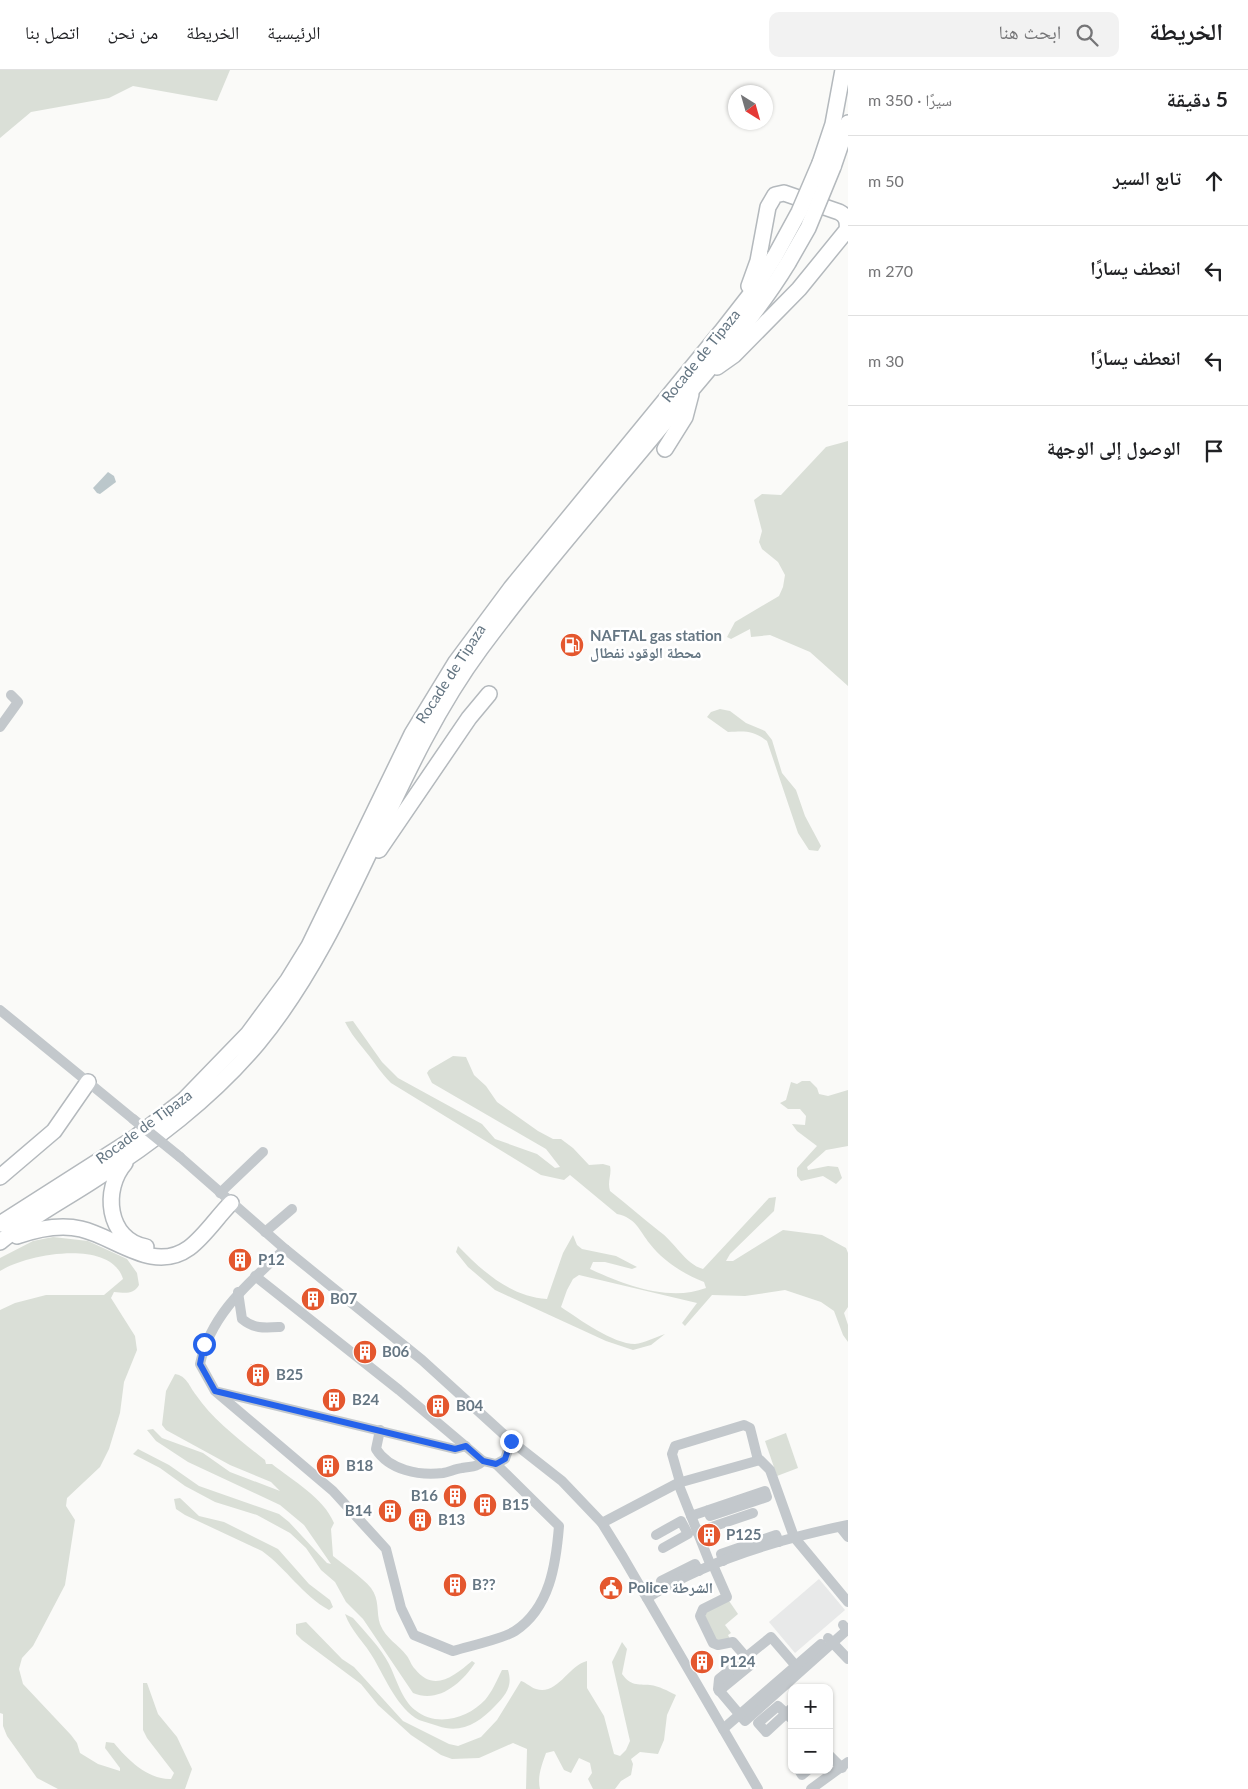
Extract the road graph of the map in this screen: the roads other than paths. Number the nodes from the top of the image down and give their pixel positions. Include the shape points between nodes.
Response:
1 (843, 70) edge
2 (848, 123) edge
3 (826, 165) junction
4 (848, 223) edge
5 (782, 259) junction
6 (745, 302) junction
7 (707, 372) junction
8 (691, 390) junction
9 (665, 449) dead end
10 (489, 694) dead end
11 (11, 696) dead end
12 (0, 727) edge
13 (355, 880) junction
14 (0, 1010) edge
15 (88, 1082) junction
16 (149, 1143) junction
17 (263, 1152) dead end
18 (0, 1177) edge
19 (225, 1198) junction
20 (292, 1209) dead end
21 (0, 1224) edge
22 (265, 1232) junction
23 (0, 1243) edge
24 (285, 1249) junction
25 (255, 1276) junction
26 (238, 1292) junction
27 (280, 1327) dead end
28 (215, 1391) junction
29 (380, 1430) junction
30 (511, 1441) junction
31 (466, 1446) junction
32 (755, 1449) junction
33 (483, 1461) junction
34 (753, 1461) junction
35 (496, 1464) junction
36 (768, 1466) junction
37 (679, 1482) junction
38 (708, 1510) junction
39 (753, 1513) dead end
40 (602, 1523) junction
41 (692, 1525) junction
42 (844, 1526) edge
43 (656, 1535) dead end
44 (794, 1537) junction
45 (848, 1537) edge
46 (663, 1548) dead end
47 (712, 1565) junction
48 (648, 1598) junction
49 (848, 1602) edge
50 (845, 1623) edge
51 (830, 1640) junction
52 (746, 1657) junction
53 (848, 1659) edge
54 (796, 1666) junction
55 (740, 1714) junction
56 (723, 1728) junction
57 (833, 1758) edge
58 (845, 1765) edge
59 (758, 1789) edge
60 (811, 1789) edge

1 - 3 highway, Rocade de Tipaza
2 - 3 highway, Rocade de Tipaza
3 - 5 highway, Rocade de Tipaza, bridge via 808,228
4 - 6 highway via 839,212 784,193 775,195 768,208 756,270
4 - 7 highway via 845,233 798,288 734,355
5 - 6 highway, Rocade de Tipaza
5 - 7 highway, Rocade de Tipaza via 742,329
6 - 21 highway, Rocade de Tipaza via 472,638 412,734 309,946 248,1034 184,1100 136,1137
7 - 8 highway, Rocade de Tipaza
8 - 9 highway via 684,418
8 - 13 highway, Rocade de Tipaza via 467,667 402,781
10 - 13 highway
11 - 12 street via 18,702
13 - 16 highway, Rocade de Tipaza via 331,932 309,969 257,1044 194,1108
14 - 15 street
15 - 18 highway via 54,1131
15 - 19 street, bridge
16 - 19 highway via 130,1157 110,1190 114,1218 130,1239 142,1247 156,1249 181,1243
16 - 23 highway, Rocade de Tipaza
17 - 19 street
19 - 22 street
19 - 23 highway via 189,1248 164,1257 134,1252 94,1233 65,1227 34,1230
20 - 22 street
22 - 24 street
24 - 25 street
24 - 30 street via 422,1360
25 - 26 street
25 - 31 street
26 - 27 street via 242,1319 256,1328
26 - 28 street via 204,1344 200,1364
28 - 29 street
28 - 35 street via 333,1491 386,1549 401,1608 414,1635 453,1651 514,1631 539,1608 556,1562 559,1526
29 - 31 street via 455,1449
29 - 33 street via 376,1449 383,1461 392,1466 424,1474 443,1473 477,1466
30 - 35 street via 505,1459
30 - 40 street via 562,1482
31 - 33 street
32 - 34 street
32 - 36 street via 763,1453
32 - 37 street via 750,1428 746,1425 676,1445 672,1454
33 - 35 street
34 - 36 street
34 - 37 street
36 - 44 street
37 - 40 street
37 - 41 street
38 - 38 street via 765,1491 767,1497 710,1516
38 - 41 street
39 - 41 street
40 - 48 street
41 - 43 street via 681,1521
41 - 46 street via 688,1534
41 - 47 street
42 - 44 street
42 - 45 street
44 - 47 street
44 - 49 street
47 - 48 street
47 - 52 street via 727,1597 703,1609 700,1616 713,1643 733,1642
48 - 56 street
50 - 51 street
51 - 53 street
51 - 54 street
51 - 55 street via 745,1721
52 - 54 street via 771,1637
52 - 55 street via 752,1664 718,1691
54 - 55 street
55 - 56 street
56 - 59 street
57 - 58 street
58 - 60 street

